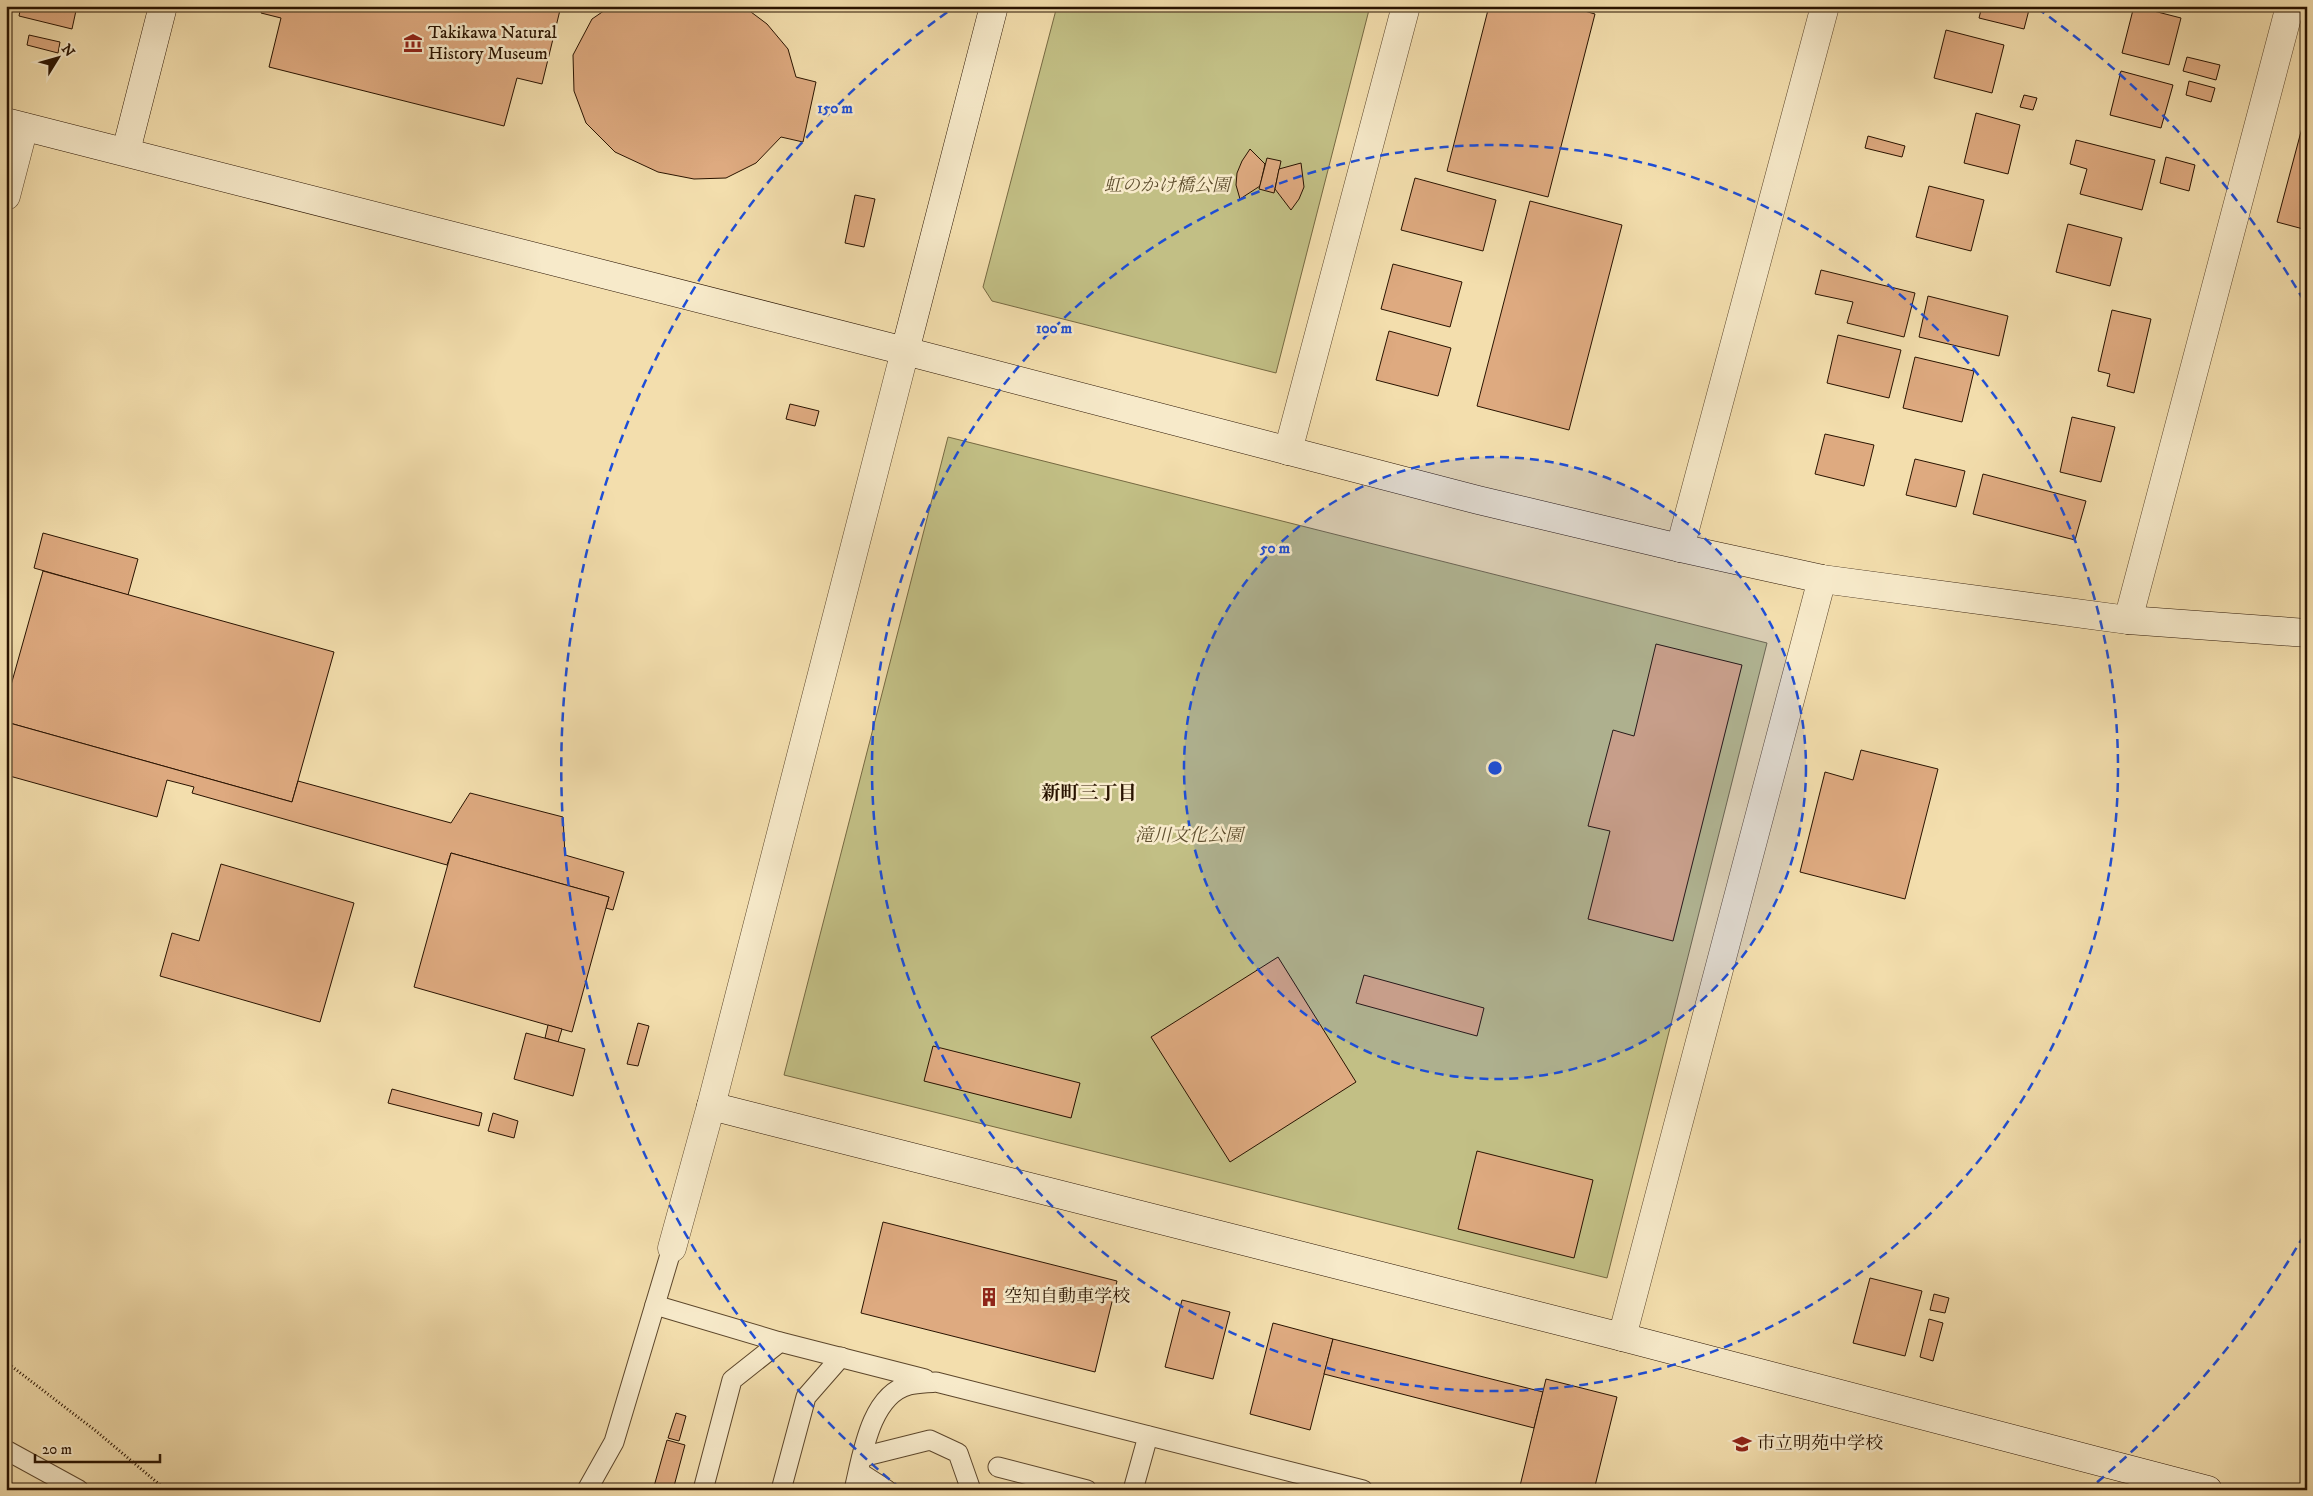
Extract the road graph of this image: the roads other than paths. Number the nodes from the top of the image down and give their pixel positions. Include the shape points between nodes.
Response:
1 (163, 6) edge
2 (994, 6) edge
3 (1406, 6) edge
4 (1825, 6) edge
5 (2290, 6) edge
6 (15, 124) edge
7 (126, 151) junction
8 (6, 196) edge
9 (904, 351) junction
10 (1288, 451) junction
11 (1680, 548) junction
12 (1822, 579) junction
13 (2128, 620) junction
14 (2307, 633) edge
15 (711, 1106) junction
16 (672, 1248) joint
17 (655, 1306) junction
18 (1622, 1337) junction
19 (780, 1342) junction
20 (841, 1357) junction
21 (936, 1382) junction
22 (1148, 1436) junction
23 (6, 1450) edge
24 (998, 1467) dead end
25 (858, 1473) edge
26 (1046, 1485) edge
27 (1334, 1486) edge
28 (78, 1490) edge
29 (587, 1490) edge
30 (704, 1490) edge
31 (781, 1490) edge
32 (887, 1490) edge
33 (971, 1490) edge
34 (1087, 1490) edge
35 (1133, 1490) edge
36 (1363, 1490) edge
37 (2208, 1490) edge

1 - 7 street
2 - 9 street
3 - 10 street
4 - 11 street
5 - 13 street
6 - 7 street
6 - 8 street
7 - 9 street
9 - 10 street
9 - 15 street
10 - 11 street
11 - 12 street
12 - 13 street
12 - 18 street
13 - 14 street
15 - 16 street
15 - 18 street
16 - 17 lane
17 - 19 lane
17 - 29 lane via 614,1442
18 - 37 street
19 - 20 lane
19 - 30 lane via 732,1380
20 - 21 lane
20 - 31 lane via 806,1397
21 - 22 lane
21 - 25 lane via 908,1385 886,1400 870,1427
22 - 27 lane
22 - 35 lane
23 - 28 lane
24 - 26 lane
25 - 32 lane
25 - 33 lane via 930,1440 958,1453
26 - 34 lane
27 - 36 lane

